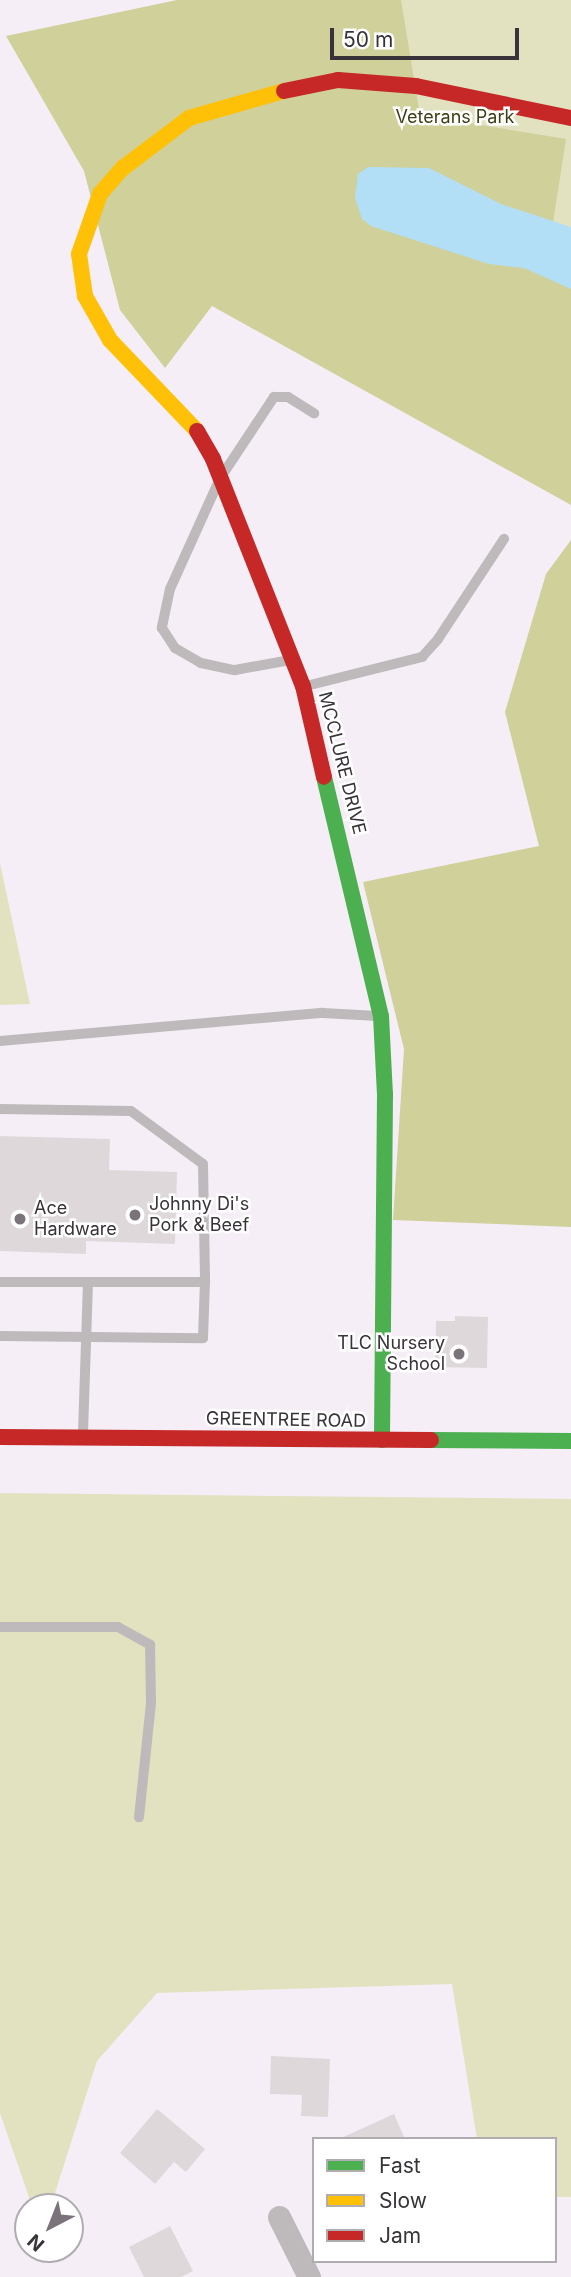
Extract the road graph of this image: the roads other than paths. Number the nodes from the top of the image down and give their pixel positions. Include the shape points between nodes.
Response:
1 (571, 118) edge
2 (314, 413) dead end
3 (221, 477) junction
4 (504, 540) dead end
5 (293, 660) junction
6 (303, 686) junction
7 (381, 1016) junction
8 (0, 1041) edge
9 (0, 1109) edge
10 (0, 1282) edge
11 (88, 1282) junction
12 (205, 1282) junction
13 (0, 1336) edge
14 (88, 1337) junction
15 (0, 1437) edge
16 (82, 1437) junction
17 (382, 1440) junction
18 (571, 1441) edge
19 (0, 1627) edge
20 (139, 1817) dead end
21 (279, 2217) dead end
22 (309, 2277) edge

1 - 3 street, MCCLURE DRIVE via 415,86 338,80 246,98 189,118 123,168 100,194 79,254 85,296 110,340 193,424
2 - 3 lane via 288,397 274,397
3 - 5 street, MCCLURE DRIVE
3 - 5 lane via 170,589 162,628 175,648 201,663 235,670
4 - 6 lane via 422,657
5 - 6 street, MCCLURE DRIVE
6 - 7 street, MCCLURE DRIVE
7 - 8 lane via 323,1013
7 - 17 street, MCCLURE DRIVE via 385,1094
9 - 12 lane via 131,1111 203,1164
10 - 11 lane
11 - 12 lane
11 - 14 lane
12 - 14 lane via 203,1338
13 - 14 lane
14 - 16 lane
15 - 16 street, GREENTREE ROAD
16 - 17 street, GREENTREE ROAD
17 - 18 street, GREENTREE ROAD
19 - 20 lane via 118,1627 150,1646 151,1703
21 - 22 street

